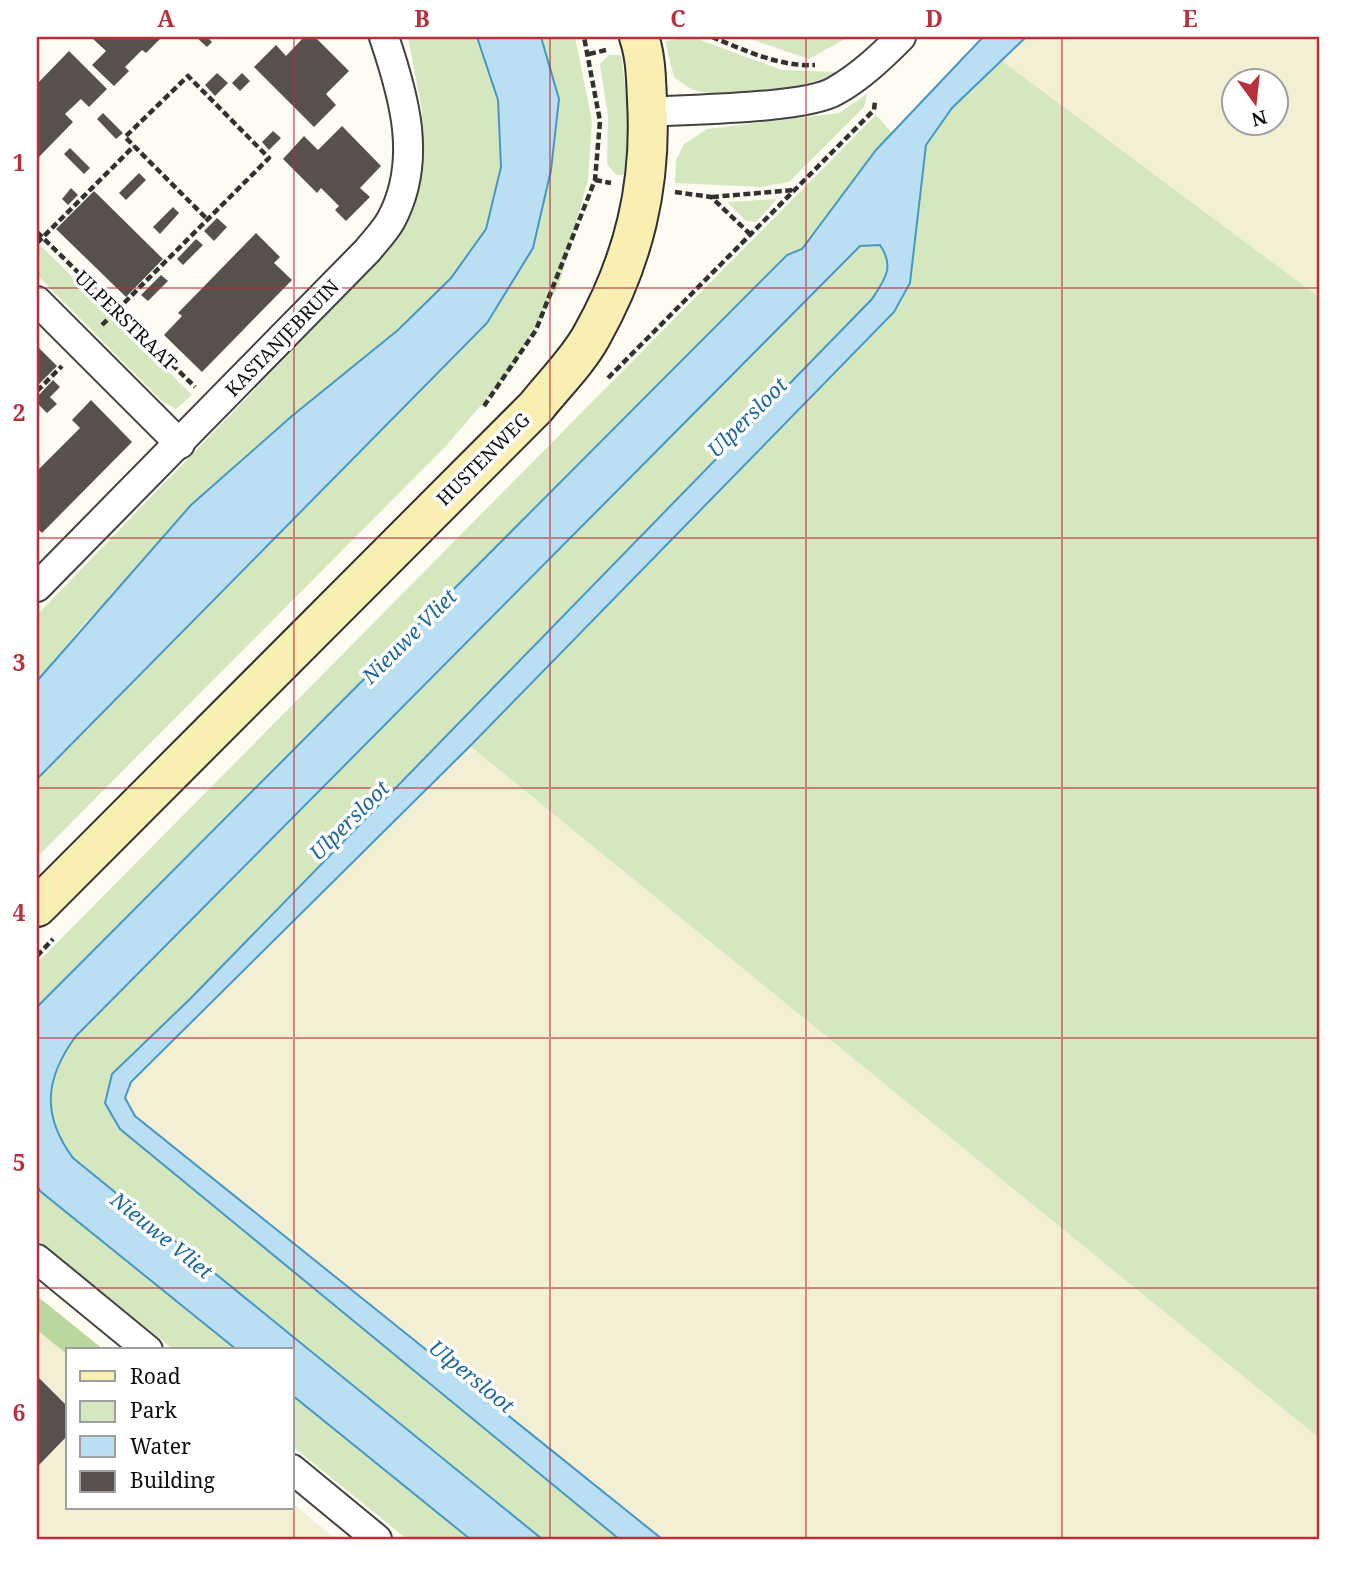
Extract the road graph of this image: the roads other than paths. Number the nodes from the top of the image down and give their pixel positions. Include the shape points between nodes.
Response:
1 (384, 37) edge
2 (639, 37) edge
3 (901, 37) edge
4 (648, 112) junction
5 (37, 301) edge
6 (180, 444) junction
7 (37, 587) edge
8 (37, 907) edge
9 (37, 1259) edge
10 (146, 1348) edge
11 (294, 1471) edge
12 (377, 1539) edge

1 - 6 street, KASTANJEBRUIN via 409,127 406,181 391,220 368,250
2 - 4 main road, HUSTENWEG
3 - 4 street via 872,66 833,93 786,103
4 - 8 main road, HUSTENWEG via 650,146 640,217 592,337 536,407
5 - 6 street
6 - 7 street, KASTANJEBRUIN
9 - 10 street
11 - 12 street

